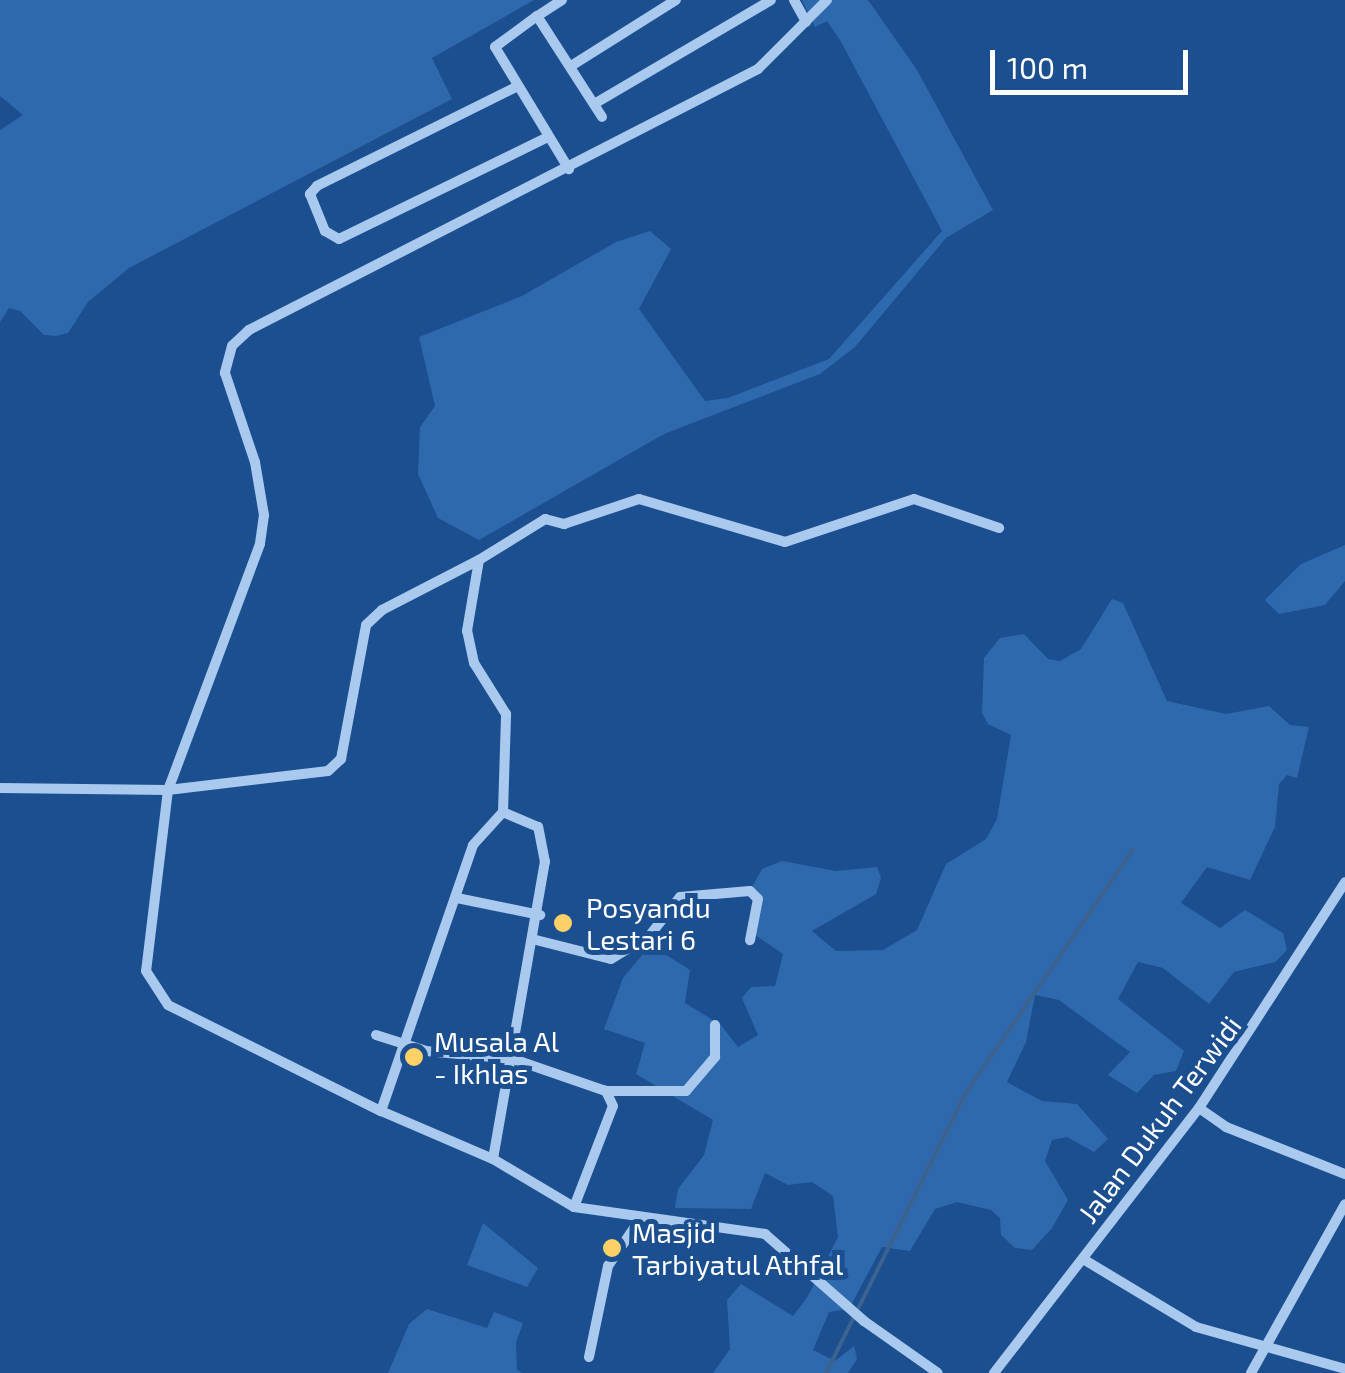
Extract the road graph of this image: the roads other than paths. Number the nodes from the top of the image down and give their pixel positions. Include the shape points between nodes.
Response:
1 (562, 0) edge
2 (676, 0) edge
3 (772, 0) edge
4 (794, 0) edge
5 (826, 0) edge
6 (537, 16) junction
7 (806, 22) junction
8 (571, 66) junction
9 (516, 87) junction
10 (594, 104) junction
11 (602, 117) dead end
12 (548, 138) junction
13 (569, 169) junction
14 (999, 528) dead end
15 (478, 560) junction
16 (0, 788) edge
17 (168, 790) junction
18 (503, 812) junction
19 (1345, 882) edge
20 (456, 898) junction
21 (540, 915) junction
22 (536, 940) junction
23 (750, 940) dead end
24 (715, 1026) dead end
25 (376, 1036) dead end
26 (404, 1044) junction
27 (513, 1059) junction
28 (606, 1091) junction
29 (1199, 1108) junction
30 (381, 1111) junction
31 (493, 1159) junction
32 (1345, 1174) edge
33 (1345, 1204) edge
34 (574, 1207) junction
35 (641, 1218) junction
36 (1083, 1259) junction
37 (1262, 1350) junction
38 (589, 1357) dead end
39 (1345, 1369) edge
40 (938, 1373) edge
41 (994, 1373) edge
42 (1250, 1373) edge

1 - 6 street
2 - 8 street
3 - 10 street
4 - 7 street
5 - 7 street
6 - 8 street
6 - 9 street via 496,47
7 - 13 street via 758,69
8 - 10 street
9 - 12 street
9 - 12 street via 318,186 310,194 325,231 339,239
10 - 11 street
12 - 13 street
13 - 17 street via 250,330 232,346 226,373 255,462 264,515 260,544
14 - 15 street via 914,499 785,542 639,499 564,524 545,519
15 - 17 street via 382,610 366,626 341,759 328,771
15 - 18 street via 467,631 474,662 506,714
16 - 17 street
17 - 30 street via 146,971 151,988 168,1005
18 - 20 street via 472,845
18 - 21 street via 529,820 543,836
19 - 29 street, Jalan Dukuh Terwidi
20 - 21 street
20 - 26 street
21 - 22 street
22 - 23 street via 611,959 650,935 680,898 750,891 758,898
22 - 27 street
24 - 28 street via 716,1057 693,1088
25 - 26 street
26 - 27 street
26 - 30 street
27 - 28 street
27 - 31 street
28 - 34 street via 613,1106
29 - 32 street via 1226,1128
29 - 36 street, Jalan Dukuh Terwidi
30 - 31 street
31 - 34 street
33 - 37 street
34 - 35 street
35 - 38 street via 608,1266
35 - 40 street via 765,1234 864,1321
36 - 37 street via 1196,1327
36 - 41 street, Jalan Dukuh Terwidi
37 - 39 street
37 - 42 street

